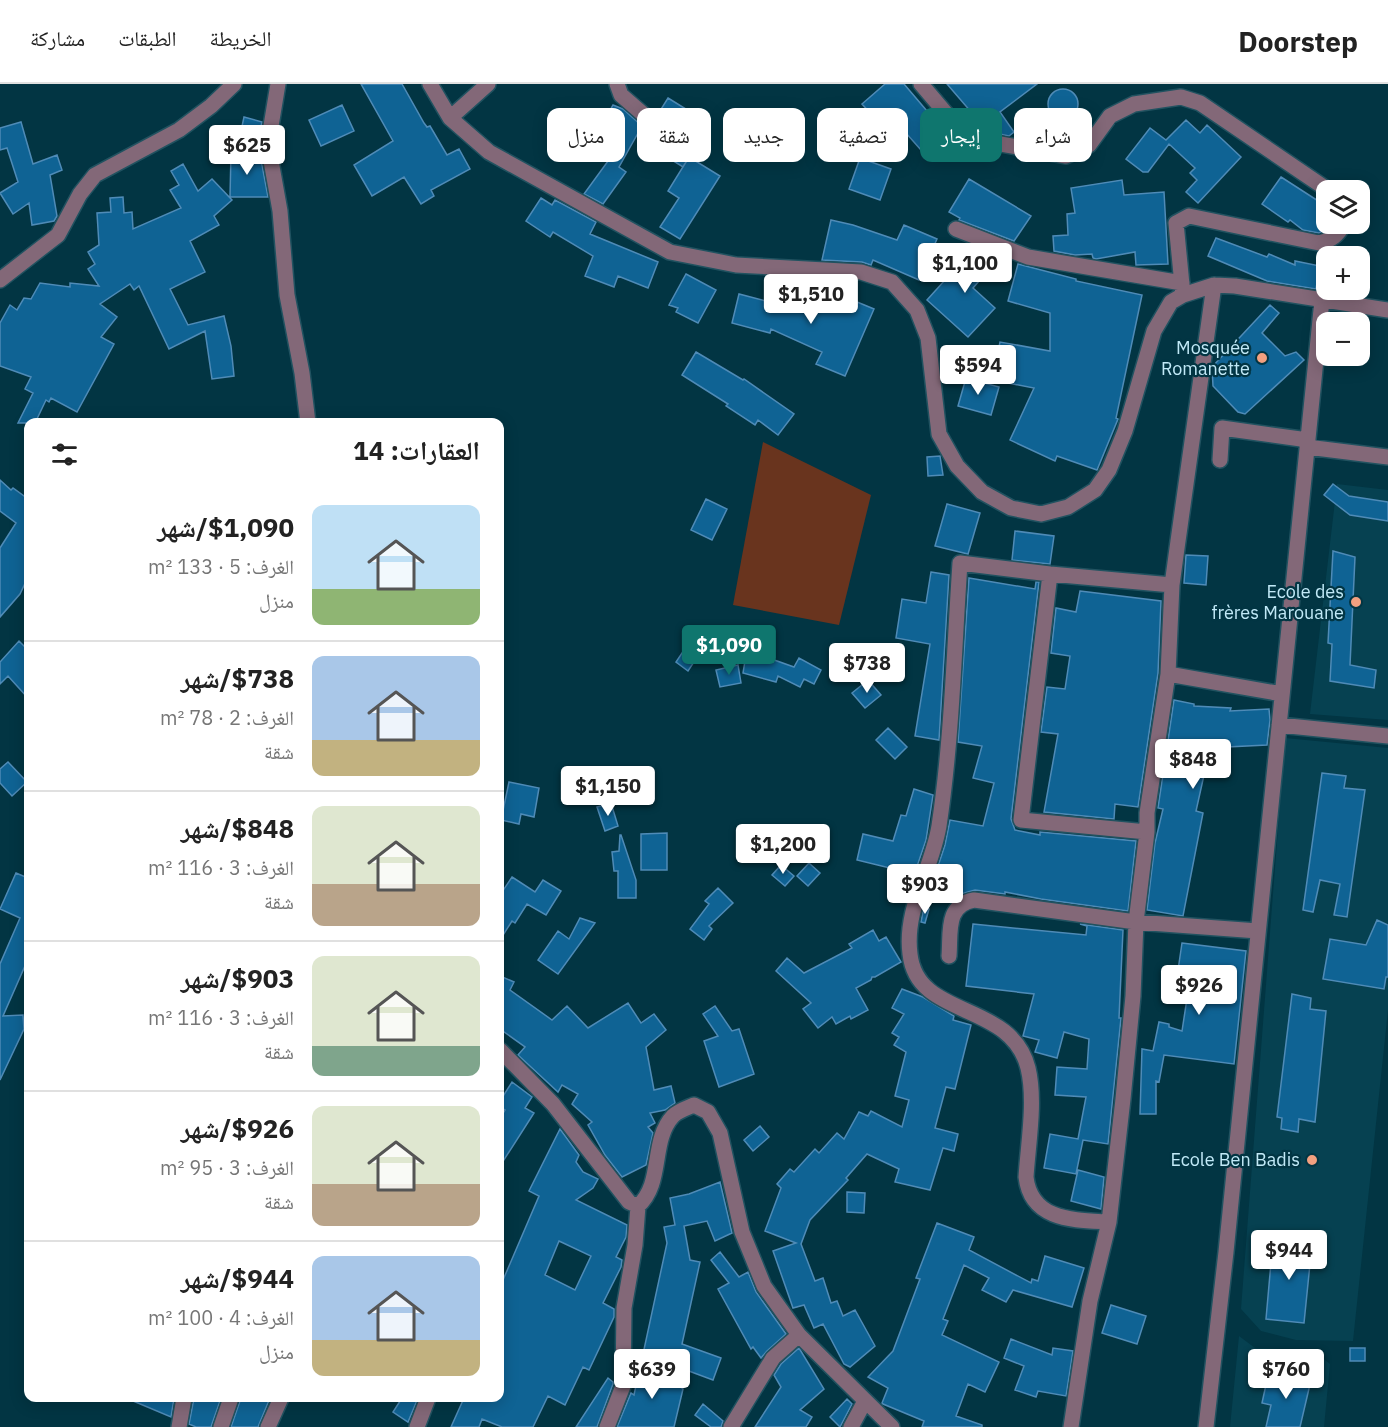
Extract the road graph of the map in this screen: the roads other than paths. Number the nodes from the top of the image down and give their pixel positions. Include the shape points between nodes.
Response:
1 (234, 84) edge
2 (278, 84) edge
3 (430, 84) edge
4 (488, 84) edge
5 (617, 84) edge
6 (921, 84) edge
7 (637, 109) edge
8 (450, 118) junction
9 (1316, 182) edge
10 (956, 229) dead end
11 (1338, 234) edge
12 (0, 280) edge
13 (1214, 285) junction
14 (1182, 289) junction
15 (1316, 299) edge
16 (1322, 300) joint
17 (1388, 310) edge
18 (307, 418) edge
19 (1307, 444) junction
20 (1388, 457) edge
21 (1220, 460) dead end
22 (1050, 574) junction
23 (1173, 585) junction
24 (1168, 674) junction
25 (1282, 694) junction
26 (1279, 725) junction
27 (1388, 736) edge
28 (1148, 832) junction
29 (1136, 922) junction
30 (1258, 931) junction
31 (949, 957) dead end
32 (504, 1054) edge
33 (638, 1206) junction
34 (1109, 1222) junction
35 (799, 1335) junction
36 (865, 1401) junction
37 (183, 1402) edge
38 (230, 1402) edge
39 (278, 1402) edge
40 (426, 1402) edge
41 (179, 1427) edge
42 (221, 1427) edge
43 (268, 1427) edge
44 (417, 1427) edge
45 (607, 1427) edge
46 (731, 1427) edge
47 (850, 1427) edge
48 (892, 1427) edge
49 (1071, 1427) edge
50 (1206, 1427) edge

1 - 12 street via 179,130 96,175 80,194 58,235
2 - 18 street via 268,144
3 - 8 street
4 - 8 street
5 - 7 street via 621,95
6 - 9 street via 955,124 984,141 1066,156 1089,145 1110,116 1134,104 1181,97 1200,104
8 - 14 street via 489,152 670,252 736,266 861,272 892,282 917,310 928,338 939,434 957,466 982,492 1011,508 1041,514 1068,507 1095,490 1109,470 1125,432 1154,331
10 - 14 street via 1028,257
11 - 14 street via 1319,243 1189,216 1176,223
13 - 14 street
13 - 15 street
13 - 23 street
16 - 17 street
16 - 19 street
19 - 20 street
19 - 21 street via 1222,428
19 - 25 street
22 - 23 street
22 - 28 street via 1021,820
22 - 34 street via 960,563 946,774 938,830 915,904 910,956 917,976 931,992 1007,1032 1019,1048 1028,1068 1031,1096 1026,1178 1033,1200 1065,1219
23 - 24 street
24 - 25 street
24 - 28 street via 1147,813
25 - 26 street
26 - 27 street
26 - 30 street
28 - 29 street
29 - 30 street
29 - 31 street via 974,900 962,902 952,913
29 - 34 street
30 - 50 street
32 - 33 street via 554,1104 629,1202
33 - 35 street via 651,1186 664,1130 674,1115 694,1105 708,1112 720,1133 742,1232 764,1286
33 - 45 street via 624,1308 623,1386
34 - 49 street via 1090,1301
35 - 36 street
35 - 46 street via 773,1358
36 - 47 street
36 - 48 street
37 - 41 street
38 - 42 street
39 - 43 street
40 - 44 street

